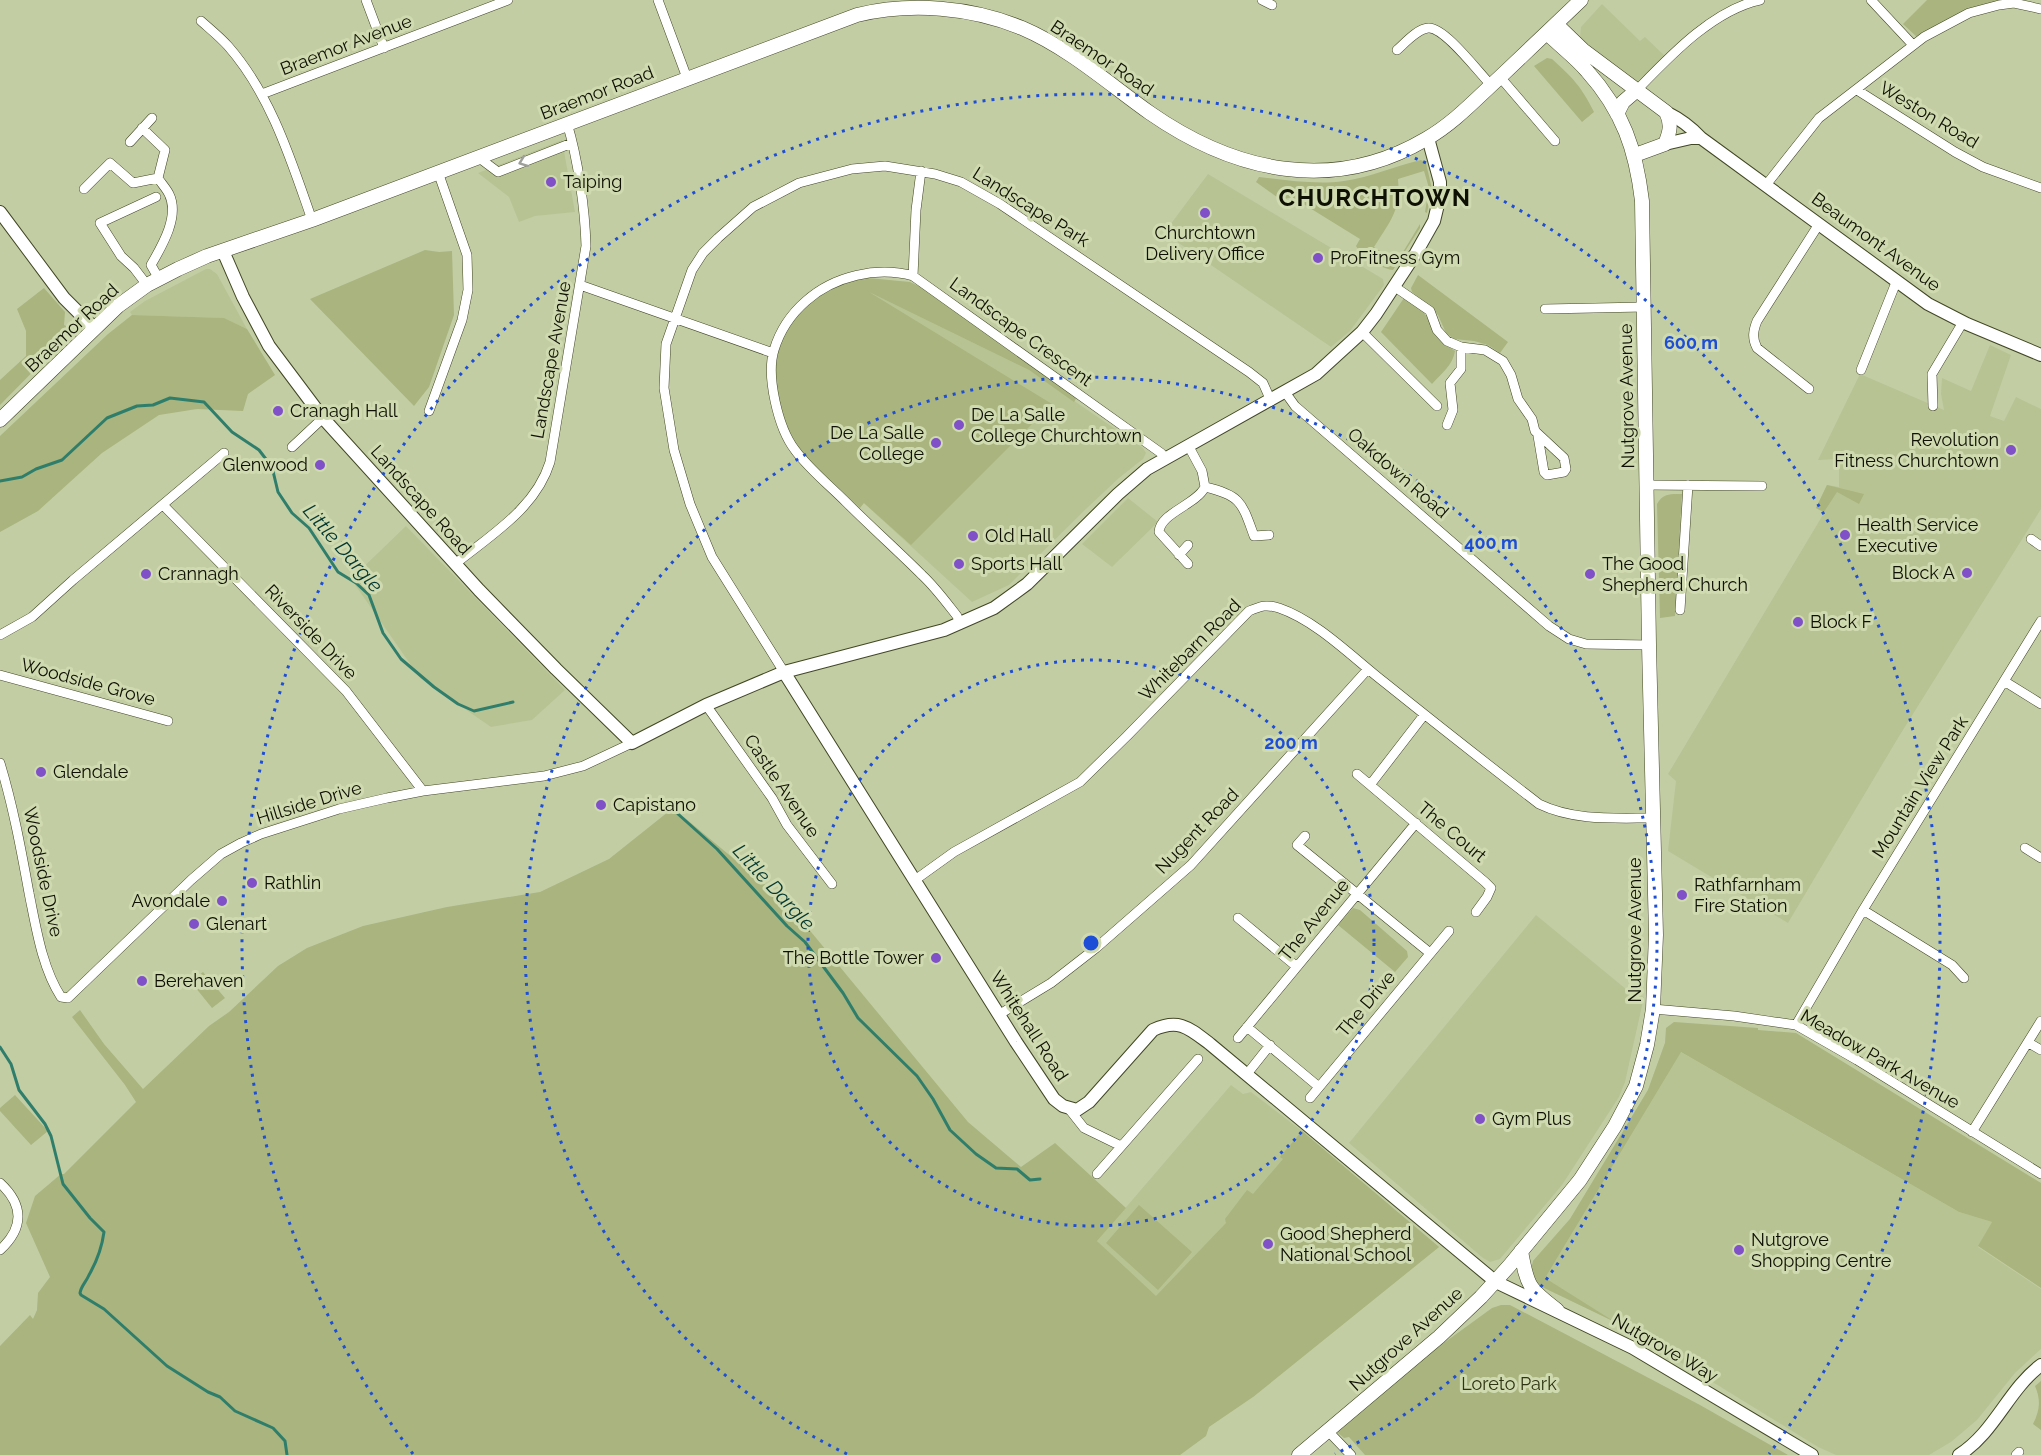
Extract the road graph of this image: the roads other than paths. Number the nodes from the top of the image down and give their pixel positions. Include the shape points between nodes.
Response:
1 (366, 0) edge
2 (508, 0) edge
3 (658, 0) edge
4 (1262, 0) edge
5 (1581, 0) edge
6 (1760, 0) edge
7 (1871, 0) edge
8 (497, 2) edge
9 (934, 4) edge
10 (1272, 5) dead end
11 (2041, 9) edge
12 (201, 21) dead end
13 (1552, 28) junction
14 (1913, 45) junction
15 (384, 48) junction
16 (1397, 50) dead end
17 (1579, 54) junction
18 (687, 78) junction
19 (1495, 81) junction
20 (1637, 90) junction
21 (1857, 90) junction
22 (261, 94) junction
23 (1666, 112) junction
24 (1617, 114) junction
25 (152, 118) dead end
26 (567, 123) junction
27 (142, 128) junction
28 (1428, 138) junction
29 (1701, 138) junction
30 (1555, 141) dead end
31 (129, 142) dead end
32 (572, 143) junction
33 (1665, 144) junction
34 (1635, 155) junction
35 (478, 157) junction
36 (921, 171) junction
37 (438, 172) junction
38 (158, 178) junction
39 (1766, 185) junction
40 (2041, 188) edge
41 (84, 189) dead end
42 (156, 197) dead end
43 (0, 212) edge
44 (312, 220) junction
45 (1819, 224) junction
46 (223, 251) junction
47 (913, 276) junction
48 (1897, 280) junction
49 (153, 282) junction
50 (580, 285) junction
51 (1395, 287) junction
52 (1644, 307) junction
53 (1545, 309) dead end
54 (674, 318) junction
55 (1963, 322) junction
56 (94, 328) junction
57 (1362, 332) junction
58 (1461, 347) junction
59 (773, 353) junction
60 (2041, 355) edge
61 (1861, 370) dead end
62 (1809, 389) dead end
63 (1285, 392) junction
64 (1270, 400) junction
65 (1437, 406) dead end
66 (1933, 406) dead end
67 (429, 411) dead end
68 (323, 418) junction
69 (0, 420) edge
70 (1447, 425) dead end
71 (1538, 436) dead end
72 (1188, 445) junction
73 (292, 447) dead end
74 (224, 453) dead end
75 (1166, 459) junction
76 (1647, 485) junction
77 (1688, 485) junction
78 (1762, 486) dead end
79 (1205, 487) junction
80 (164, 505) junction
81 (1269, 535) dead end
82 (2031, 540) dead end
83 (1188, 545) dead end
84 (2041, 546) edge
85 (1179, 555) junction
86 (455, 564) junction
87 (1188, 564) dead end
88 (1680, 610) dead end
89 (2041, 621) edge
90 (960, 624) junction
91 (0, 635) edge
92 (1649, 645) junction
93 (1368, 669) junction
94 (784, 672) junction
95 (0, 675) edge
96 (2004, 681) junction
97 (2041, 704) edge
98 (706, 705) junction
99 (1424, 715) junction
100 (168, 721) dead end
101 (632, 743) junction
102 (0, 763) edge
103 (1357, 774) dead end
104 (1370, 785) junction
105 (423, 791) junction
106 (1652, 818) junction
107 (1416, 823) junction
108 (1305, 836) dead end
109 (2025, 848) dead end
110 (2041, 858) edge
111 (915, 879) junction
112 (832, 884) dead end
113 (1356, 895) junction
114 (1863, 910) junction
115 (1476, 912) dead end
116 (1238, 918) dead end
117 (1449, 931) dead end
118 (1430, 953) junction
119 (1297, 967) junction
120 (1964, 978) dead end
121 (55, 987) joint
122 (1653, 1009) junction
123 (1000, 1014) junction
124 (2041, 1021) edge
125 (1796, 1025) junction
126 (1247, 1027) junction
127 (1238, 1038) dead end
128 (2029, 1042) junction
129 (1270, 1045) junction
130 (2041, 1050) edge
131 (1198, 1059) dead end
132 (1246, 1074) junction
133 (1319, 1087) junction
134 (1310, 1098) dead end
135 (1069, 1109) junction
136 (1972, 1132) junction
137 (1121, 1146) junction
138 (1097, 1174) dead end
139 (2041, 1174) edge
140 (0, 1183) edge
141 (0, 1250) edge
142 (1521, 1251) junction
143 (1496, 1282) junction
144 (1557, 1310) junction
145 (2041, 1365) edge
146 (1328, 1431) junction
147 (1299, 1455) edge
148 (1351, 1455) edge
149 (1812, 1455) edge
150 (1959, 1455) edge

1 - 15 street
2 - 8 street, Braemor Avenue
3 - 18 street
4 - 10 street
5 - 13 main road, Braemor Road
6 - 20 street via 1709,22
7 - 14 street
8 - 15 street, Braemor Avenue
9 - 18 main road, Braemor Road via 858,15
9 - 28 main road, Braemor Road via 989,17 1033,34 1066,52 1176,129 1210,148 1248,162 1293,170 1332,170 1399,153
11 - 14 street via 2014,3 1969,13
12 - 22 street via 229,46
13 - 17 main road, Nutgrove Avenue
13 - 19 main road, Braemor Road
14 - 21 street
15 - 22 street, Braemor Avenue
16 - 19 street via 1430,27
17 - 20 main road, Beaumont Avenue
17 - 24 main road, Nutgrove Avenue
18 - 26 main road, Braemor Road
19 - 28 main road, Braemor Road
19 - 30 street
20 - 23 main road, Beaumont Avenue
20 - 24 main road via 1623,102
21 - 39 street, Weston Road via 1813,125
21 - 40 street, Weston Road via 1983,167
22 - 44 street
23 - 29 street, Beaumont Avenue
23 - 33 main road via 1670,130
24 - 34 main road, Nutgrove Avenue
25 - 27 street
26 - 32 street, Landscape Avenue
26 - 35 main road, Braemor Road
27 - 31 street
27 - 38 street via 165,150
28 - 51 street via 1440,182 1438,210
29 - 33 street
29 - 39 street, Beaumont Avenue
32 -> 35 street via 498,172
32 - 50 street, Landscape Avenue via 586,223
33 - 34 main road
34 - 52 main road, Nutgrove Avenue via 1644,218
35 - 37 main road, Braemor Road
36 - 47 street
36 - 54 street, Landscape Park via 885,166 852,169 799,183 753,207 703,253 692,270
36 - 64 street, Landscape Park via 961,182 1000,204 1249,372 1263,383
37 - 44 main road, Braemor Road
37 - 67 street via 467,255 468,290 462,320
38 - 41 street via 133,183 110,163
38 - 49 street via 170,196 171,217 166,240 151,265
39 - 45 street, Beaumont Avenue
42 - 49 street via 100,223 121,256
43 - 56 street via 64,298
44 - 46 main road, Braemor Road
45 - 48 street, Beaumont Avenue
45 - 62 street via 1753,331 1757,348
46 - 49 main road, Braemor Road
46 - 68 street, Landscape Road via 269,346
47 - 59 street, Landscape Crescent via 878,272 852,276 824,288 794,312
47 - 75 street, Landscape Crescent
48 - 55 street, Beaumont Avenue via 1928,304
48 - 61 street
49 - 56 main road, Braemor Road
50 - 54 street
50 - 86 street, Landscape Avenue via 546,474 514,517
51 - 57 street
51 - 58 street via 1430,311 1437,330 1447,341
52 - 53 street, Nutgrove Avenue
52 - 76 main road, Nutgrove Avenue
54 - 59 street
54 - 94 street, Landscape Park via 666,344 664,388 674,450 690,504 712,557
55 - 60 street, Beaumont Avenue
55 - 66 street via 1932,374
56 - 69 main road, Braemor Road
57 - 63 street via 1316,374
57 - 65 street
58 - 70 street via 1461,369 1450,382 1453,410
58 - 71 street via 1485,350 1503,361
59 - 90 street, Landscape Crescent via 774,401 794,449 923,576
63 - 64 street
63 - 92 street, Oakdown Road via 1295,406 1549,626 1586,644
64 - 72 street
68 - 73 street
68 - 86 street, Landscape Road
72 - 75 street
72 - 79 street via 1202,471
74 - 80 street
75 - 90 street via 1118,494 1027,584 994,608
76 - 77 street, Nutgrove Avenue
76 - 92 main road, Nutgrove Avenue
77 - 78 street, Nutgrove Avenue
77 - 88 street
79 - 81 street via 1233,495 1254,536
79 - 85 street via 1159,527 1161,537
80 - 91 street via 32,617
80 - 105 street, Riverside Drive via 346,691
82 - 84 street
83 - 85 street
85 - 87 street
86 - 101 street, Landscape Road
89 - 96 street, Mountain View Park
90 - 94 street
92 - 106 main road, Nutgrove Avenue
93 - 99 street, Whitebarn Road
93 - 111 street, Whitebarn Road via 1297,616 1263,604 1249,611 1080,782 954,852
93 - 123 street, Nugent Road via 1191,865 1096,948 1052,982
94 - 98 street
94 - 111 street, Whitehall Road
95 - 100 street, Woodside Grove
96 - 97 street
96 - 114 street, Mountain View Park
98 - 101 street
98 - 112 street, Castle Avenue via 792,833
99 - 104 street
99 - 106 street, Whitebarn Road via 1539,804 1556,812 1586,817
101 - 105 street, Hillside Drive via 583,766 544,776
102 - 121 street, Woodside Drive via 12,801 38,934
103 - 104 street, The Court
104 - 107 street, The Court
105 - 121 street, Hillside Drive via 339,809 241,843 221,854 191,880 68,998 61,997
106 - 122 main road, Nutgrove Avenue via 1656,935
107 - 113 street, The Avenue
107 - 115 street, The Court via 1491,888
108 - 113 street via 1297,845
109 - 110 street
111 - 123 street, Whitehall Road
113 - 118 street
113 - 119 street, The Avenue
114 - 120 street via 1952,965
114 - 125 street, Mountain View Park
116 - 119 street
117 - 118 street, The Drive
118 - 133 street, The Drive
119 - 126 street, The Avenue
122 - 125 street, Meadow Park Avenue
122 - 142 main road, Nutgrove Avenue via 1636,1086 1619,1119 1580,1180
123 - 135 street, Whitehall Road via 1054,1099
124 - 128 street
125 - 136 street, Meadow Park Avenue
126 - 127 street, The Avenue
126 - 129 street
128 - 130 street
128 - 136 street
129 - 132 street
129 - 133 street
131 - 137 street
132 - 135 street via 1194,1031 1178,1024 1164,1025 1153,1030 1089,1102 1077,1110
132 - 143 street
133 - 134 street, The Drive
135 - 137 street via 1084,1128
136 - 139 street, Meadow Park Avenue
137 - 138 street
140 - 141 street via 10,1192 17,1213 13,1238
142 - 143 main road, Nutgrove Avenue
142 - 144 main road via 1527,1282 1535,1294
143 - 144 street, Nutgrove Way
143 - 146 main road, Nutgrove Avenue via 1440,1337
144 - 149 street, Nutgrove Way via 1633,1348
145 - 150 street via 2019,1387 1983,1436
146 - 147 main road, Nutgrove Avenue
146 - 148 street

